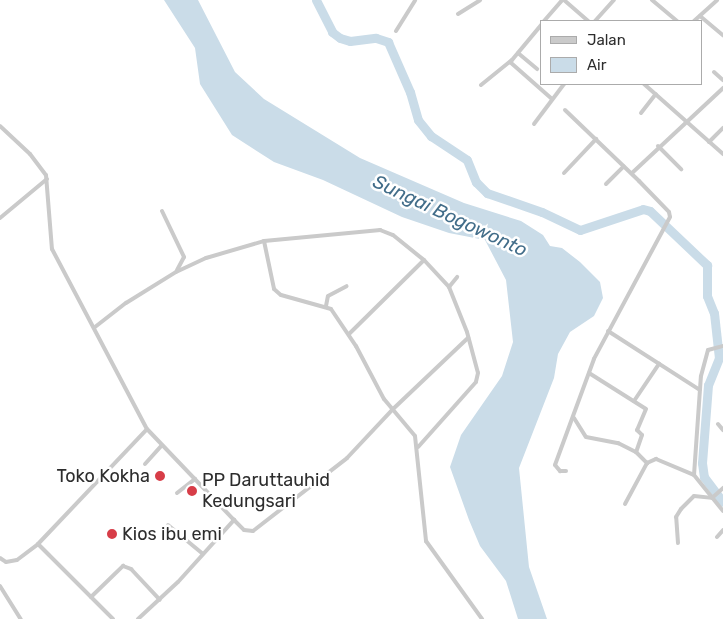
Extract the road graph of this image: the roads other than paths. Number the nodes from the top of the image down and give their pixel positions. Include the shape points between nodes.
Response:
1 (415, 0) edge
2 (480, 0) edge
3 (563, 0) edge
4 (614, 0) edge
5 (652, 0) edge
6 (717, 0) edge
7 (458, 14) dead end
8 (700, 16) junction
9 (545, 20) edge
10 (587, 20) edge
11 (596, 20) edge
12 (676, 20) edge
13 (695, 20) edge
14 (540, 26) edge
15 (396, 31) dead end
16 (723, 35) edge
17 (518, 53) junction
18 (510, 62) junction
19 (537, 68) dead end
20 (714, 72) dead end
21 (723, 80) edge
22 (481, 85) dead end
23 (563, 85) edge
24 (645, 85) edge
25 (722, 92) edge
26 (656, 94) junction
27 (552, 99) junction
28 (565, 110) dead end
29 (641, 113) dead end
30 (688, 123) junction
31 (534, 124) dead end
32 (0, 126) edge
33 (723, 128) edge
34 (596, 139) junction
35 (709, 142) junction
36 (658, 146) junction
37 (723, 154) edge
38 (624, 166) junction
39 (681, 169) dead end
40 (564, 173) dead end
41 (632, 173) junction
42 (47, 179) junction
43 (606, 184) dead end
44 (162, 212) dead end
45 (0, 218) edge
46 (264, 241) junction
47 (424, 260) junction
48 (176, 272) junction
49 (457, 277) dead end
50 (347, 286) dead end
51 (449, 287) junction
52 (326, 306) junction
53 (95, 327) junction
54 (608, 331) junction
55 (348, 334) junction
56 (468, 338) junction
57 (723, 346) edge
58 (659, 364) junction
59 (589, 373) junction
60 (700, 390) junction
61 (634, 401) junction
62 (392, 410) junction
63 (574, 418) junction
64 (718, 424) dead end
65 (146, 429) junction
66 (723, 430) edge
67 (161, 446) junction
68 (418, 447) junction
69 (636, 452) junction
70 (646, 463) junction
71 (145, 464) dead end
72 (566, 471) dead end
73 (694, 475) junction
74 (195, 479) junction
75 (722, 489) edge
76 (177, 493) dead end
77 (713, 497) junction
78 (625, 504) dead end
79 (723, 511) edge
80 (234, 520) junction
81 (168, 525) dead end
82 (723, 530) edge
83 (717, 537) dead end
84 (678, 543) dead end
85 (38, 544) junction
86 (203, 554) junction
87 (0, 558) edge
88 (0, 586) edge
89 (91, 597) junction
90 (160, 600) junction
91 (143, 615) junction
92 (21, 619) edge
93 (113, 619) edge
94 (138, 619) edge
95 (146, 619) edge
96 (482, 619) edge

1 - 15 street
2 - 7 street
3 - 9 street
3 - 10 street
4 - 11 street
5 - 12 street
6 - 8 street
8 - 13 street
8 - 16 street
14 - 17 street
17 - 18 street
17 - 19 street
18 - 22 street
18 - 27 street
20 - 21 street
23 - 27 street
24 - 26 street
25 - 30 street
26 - 29 street
26 - 30 street
27 - 31 street
28 - 34 street
30 - 35 street
30 - 36 street
32 - 42 street via 38,163
33 - 35 street
34 - 38 street
34 - 40 street
35 - 37 street
36 - 39 street
36 - 41 street
38 - 41 street
38 - 43 street
41 - 54 street via 669,212 668,224
42 - 45 street
42 - 53 street via 52,249 63,276
44 - 48 street via 184,257
46 - 47 street via 380,230 394,235
46 - 48 street via 206,258
46 - 52 street via 277,293
47 - 51 street
47 - 55 street
48 - 53 street
49 - 51 street
50 - 52 street via 328,296
51 - 56 street
52 - 55 street
53 - 65 street
54 - 58 street
54 - 59 street
55 - 62 street
56 - 62 street
56 - 68 street via 478,373 476,382
57 - 60 street via 713,347 708,353
58 - 60 street
58 - 61 street
59 - 61 street
59 - 63 street
60 - 73 street
61 - 69 street via 646,409 637,430 642,435
62 - 68 street via 415,436
62 - 80 street via 347,458 260,526 247,531
63 - 69 street via 586,437 618,443
63 - 72 street via 554,465 560,471
64 - 66 street
65 - 67 street
65 - 85 street
67 - 71 street
67 - 74 street
68 - 96 street via 422,526 426,541
69 - 70 street
70 - 73 street via 656,459
70 - 78 street
73 - 77 street
74 - 76 street
74 - 80 street
75 - 77 street
77 - 79 street
77 - 84 street via 694,496 681,509 676,517
80 - 86 street
81 - 86 street
82 - 83 street
85 - 87 street via 17,560 6,562
85 - 89 street
86 - 90 street
88 - 92 street
89 - 90 street via 123,566 131,569
89 - 93 street
90 - 91 street
91 - 94 street
91 - 95 street

